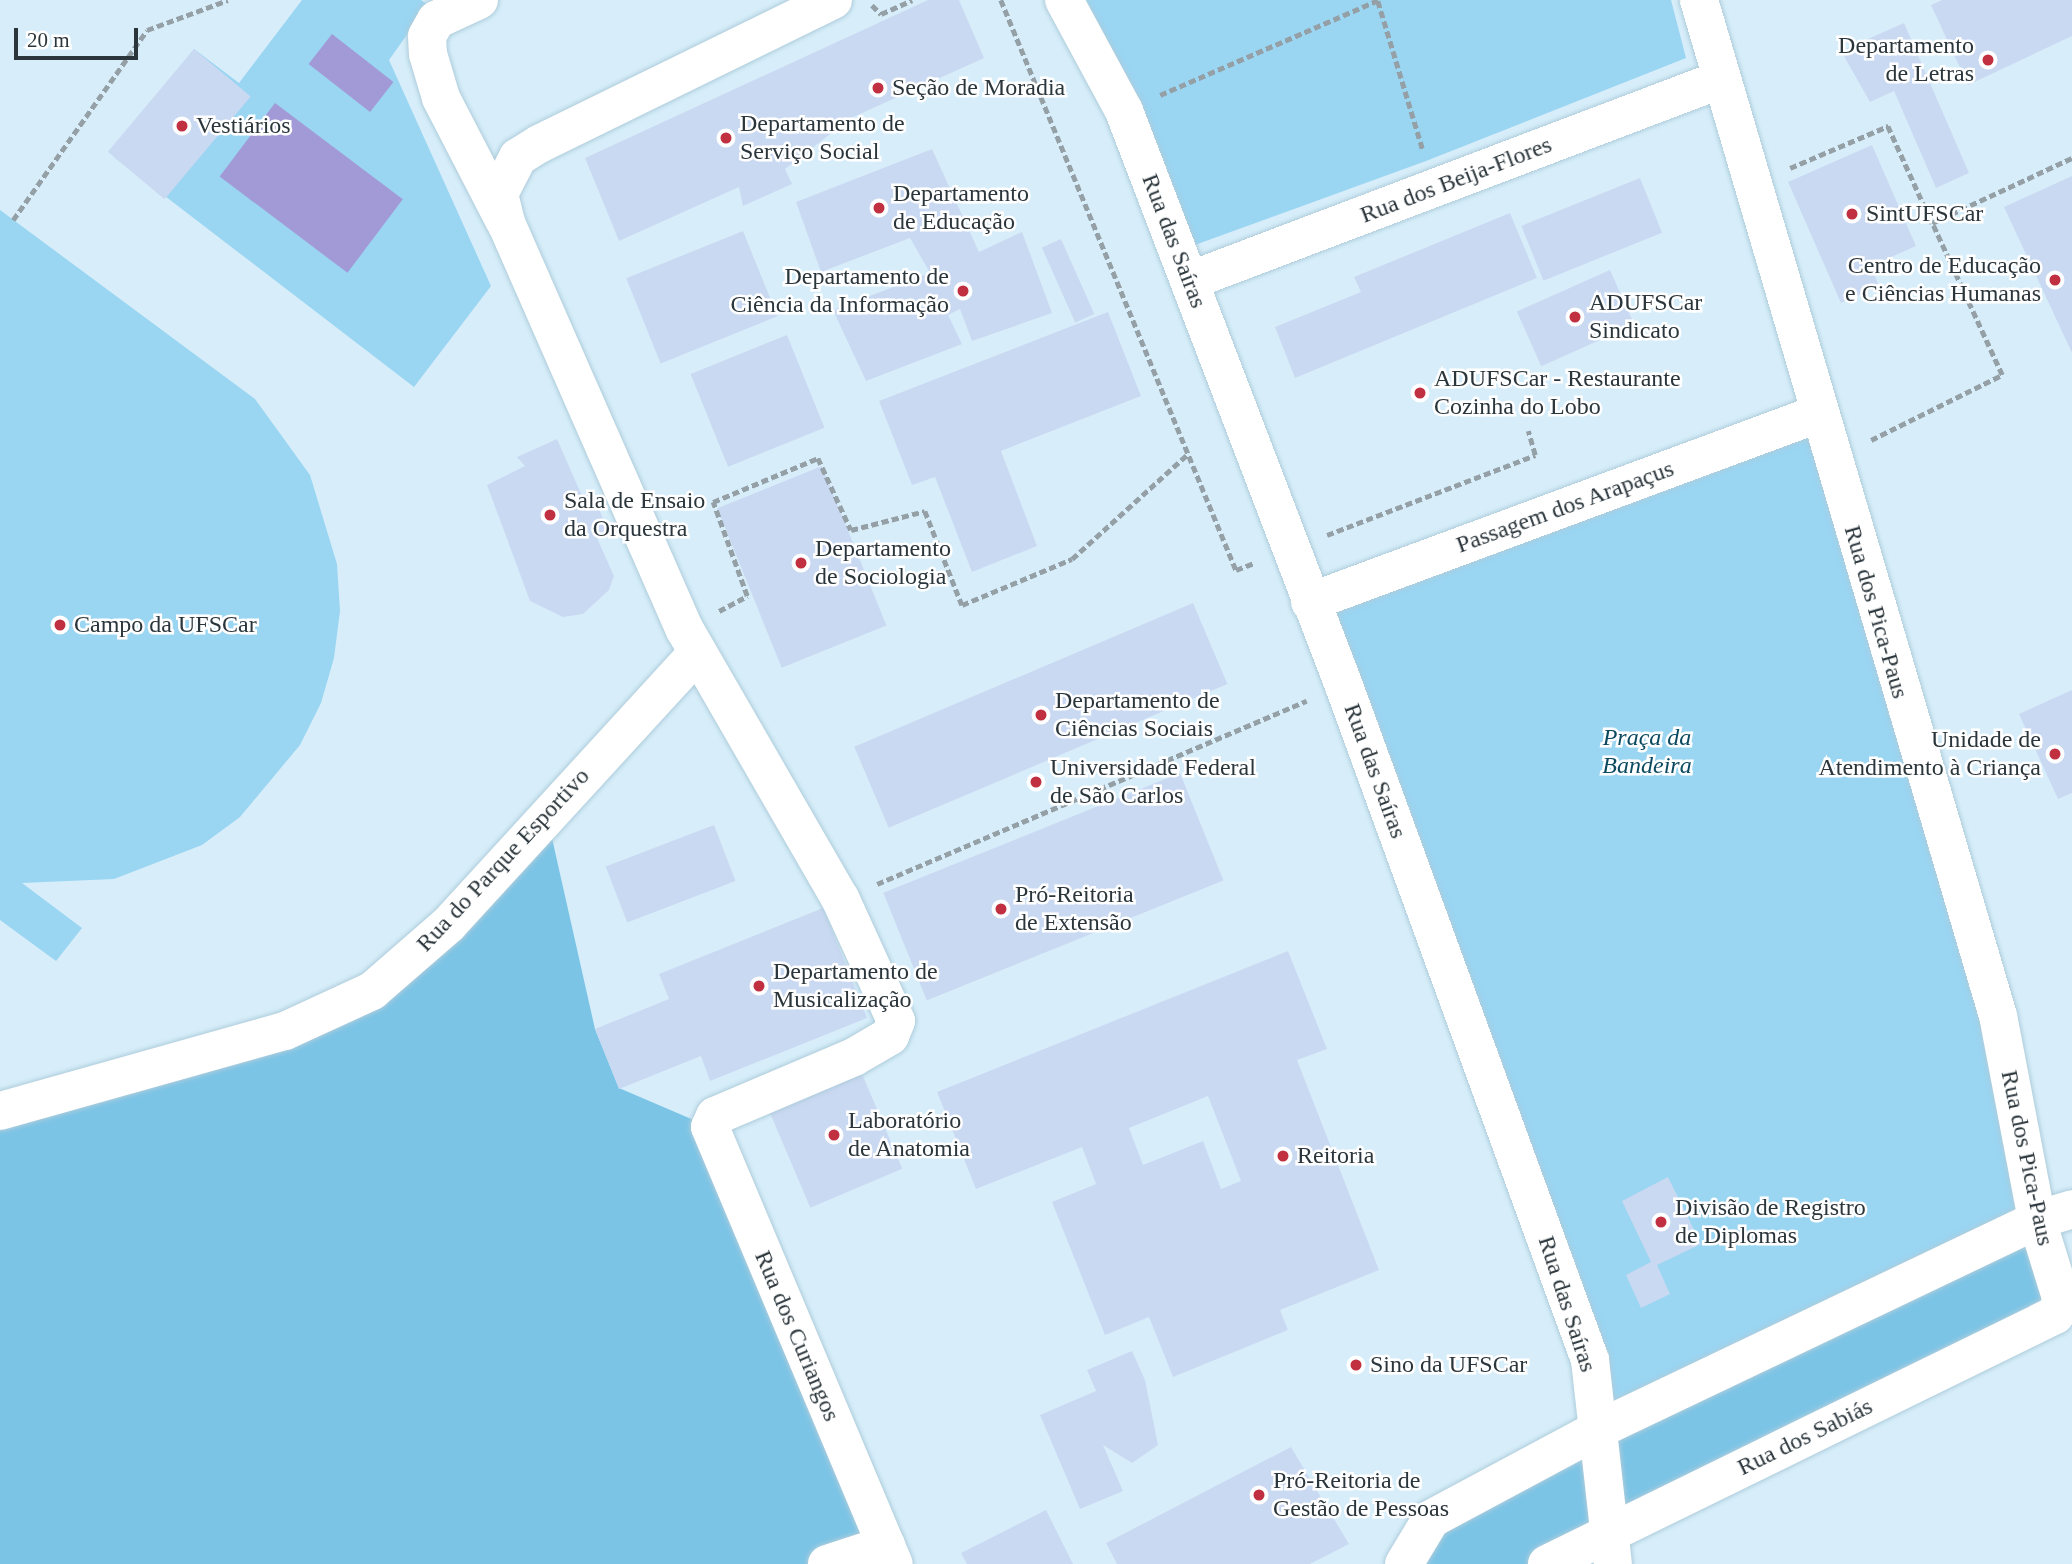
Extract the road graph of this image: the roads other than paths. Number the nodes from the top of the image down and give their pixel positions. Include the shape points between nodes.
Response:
1 (480, 0) edge
2 (833, 0) edge
3 (1064, 0) edge
4 (1699, 0) edge
5 (1722, 79) junction
6 (507, 225) junction
7 (1189, 281) junction
8 (1820, 412) junction
9 (1310, 602) junction
10 (691, 642) junction
11 (0, 1111) edge
12 (2055, 1214) edge
13 (2061, 1308) joint
14 (1597, 1430) junction
15 (1612, 1548) edge
16 (890, 1555) edge
17 (827, 1564) edge
18 (1404, 1564) edge
19 (1547, 1564) edge

1 - 6 street via 436,20 427,36 428,54 441,98
2 - 6 street via 518,158 499,194
3 - 7 street, Rua das Saíras via 1124,111
4 - 5 street, Rua dos Pica-Paus
5 - 7 street, Rua dos Beija-Flores
5 - 8 street, Rua dos Pica-Paus
6 - 10 street
7 - 9 street, Rua das Saíras
8 - 9 street, Passagem dos Arapaçus
8 - 12 street, Rua dos Pica-Paus
9 - 14 street, Rua das Saíras via 1590,1360
10 - 11 street, Rua do Parque Esportivo via 449,925 372,991 285,1031
10 - 16 street, Rua dos Curiangos via 840,898 896,1021 890,1036 853,1057 715,1116 710,1127
12 - 13 street, Rua dos Pica-Paus
12 - 14 street
13 - 15 street, Rua dos Sabiás
14 - 15 street, Rua das Saíras
14 - 18 street via 1431,1519
15 - 19 street, Rua dos Sabiás
16 - 17 street, Rua dos Curiangos

